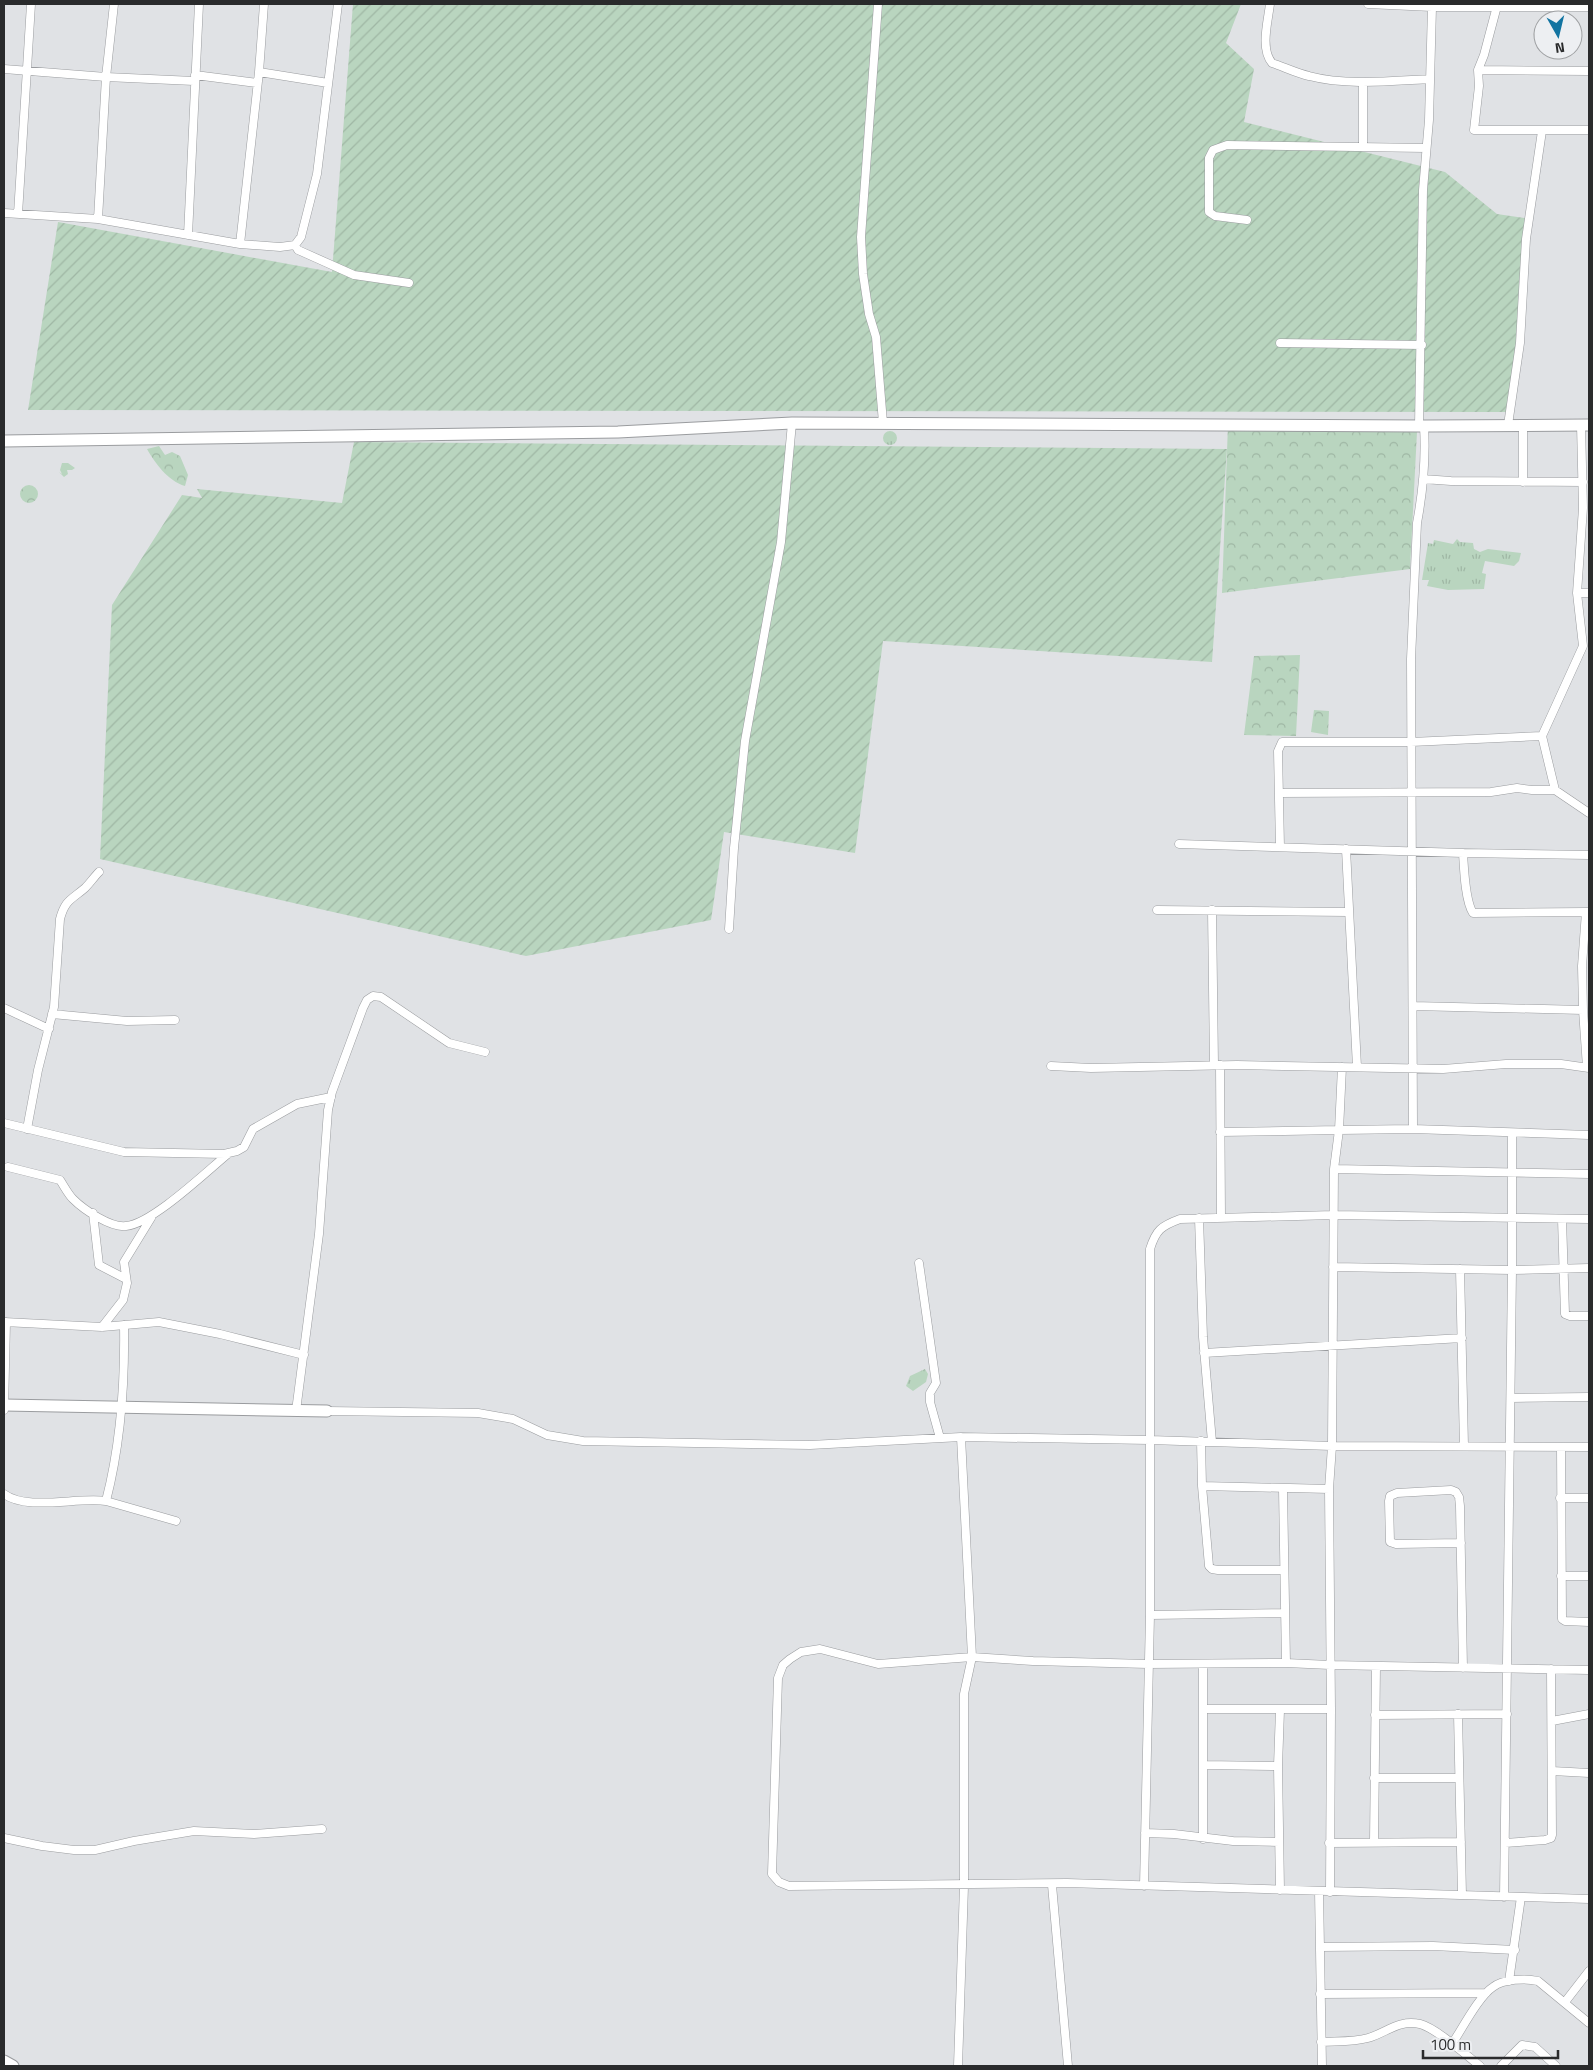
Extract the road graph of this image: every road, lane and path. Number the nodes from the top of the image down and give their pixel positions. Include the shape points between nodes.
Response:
1 (31, 4) edge
2 (114, 4) edge
3 (199, 4) edge
4 (264, 4) edge
5 (338, 4) edge
6 (878, 4) edge
7 (1270, 4) edge
8 (1368, 4) edge
9 (1431, 5) edge
10 (1497, 6) junction
11 (1589, 7) edge
12 (4, 69) edge
13 (1478, 70) junction
14 (27, 71) junction
15 (1589, 71) edge
16 (258, 72) junction
17 (106, 77) junction
18 (194, 78) junction
19 (1430, 79) junction
20 (1364, 82) junction
21 (257, 83) junction
22 (328, 83) junction
23 (1589, 130) edge
24 (1542, 131) junction
25 (1363, 147) junction
26 (1426, 148) junction
27 (4, 213) edge
28 (18, 214) junction
29 (98, 219) junction
30 (1247, 220) dead end
31 (188, 235) junction
32 (240, 244) junction
33 (295, 245) junction
34 (409, 283) dead end
35 (1280, 342) dead end
36 (1422, 345) junction
37 (792, 423) junction
38 (883, 423) junction
39 (1508, 425) junction
40 (1523, 425) junction
41 (1585, 425) edge
42 (1422, 426) junction
43 (4, 441) edge
44 (1423, 479) junction
45 (1523, 482) junction
46 (1582, 482) junction
47 (1586, 508) edge
48 (1577, 593) junction
49 (1589, 593) edge
50 (1586, 646) edge
51 (1542, 736) junction
52 (1411, 742) junction
53 (1555, 790) junction
54 (1412, 792) junction
55 (1278, 793) junction
56 (1589, 813) edge
57 (1179, 844) dead end
58 (1280, 847) junction
59 (1346, 849) junction
60 (1413, 851) junction
61 (1463, 853) junction
62 (1589, 855) edge
63 (99, 872) dead end
64 (1157, 910) dead end
65 (1212, 910) junction
66 (1349, 912) junction
67 (1587, 912) edge
68 (729, 929) dead end
69 (1413, 1006) junction
70 (4, 1008) edge
71 (1583, 1010) junction
72 (52, 1014) junction
73 (175, 1020) dead end
74 (49, 1029) junction
75 (485, 1052) dead end
76 (1217, 1065) junction
77 (1051, 1066) dead end
78 (1342, 1067) junction
79 (1357, 1067) junction
80 (1588, 1068) edge
81 (1413, 1069) junction
82 (331, 1097) junction
83 (4, 1123) edge
84 (27, 1129) junction
85 (1339, 1130) junction
86 (1413, 1130) junction
87 (1220, 1132) junction
88 (1512, 1134) junction
89 (1589, 1134) edge
90 (229, 1153) junction
91 (8, 1167) dead end
92 (1334, 1169) junction
93 (1512, 1173) junction
94 (1589, 1174) edge
95 (93, 1213) junction
96 (1334, 1215) junction
97 (151, 1218) junction
98 (1199, 1218) junction
99 (1221, 1218) junction
100 (1513, 1219) junction
101 (1562, 1219) junction
102 (1589, 1219) edge
103 (919, 1262) dead end
104 (1333, 1267) junction
105 (1589, 1268) edge
106 (1460, 1269) junction
107 (1563, 1269) junction
108 (1512, 1270) junction
109 (126, 1279) junction
110 (1589, 1316) edge
111 (5, 1322) edge
112 (124, 1325) junction
113 (102, 1327) junction
114 (1462, 1338) junction
115 (1333, 1345) junction
116 (1204, 1353) junction
117 (304, 1355) junction
118 (4, 1365) edge
119 (1589, 1397) edge
120 (1511, 1398) junction
121 (4, 1405) edge
122 (122, 1407) junction
123 (4, 1410) edge
124 (296, 1411) junction
125 (327, 1412) joint
126 (961, 1437) junction
127 (940, 1438) junction
128 (1150, 1440) junction
129 (1201, 1441) junction
130 (1212, 1442) junction
131 (1332, 1446) junction
132 (1464, 1446) junction
133 (1510, 1446) junction
134 (1561, 1447) junction
135 (1589, 1447) edge
136 (1202, 1486) junction
137 (1283, 1489) junction
138 (1329, 1490) junction
139 (4, 1494) edge
140 (1560, 1498) junction
141 (1589, 1498) edge
142 (106, 1501) junction
143 (4, 1502) edge
144 (176, 1521) dead end
145 (1461, 1543) junction
146 (1283, 1570) junction
147 (1561, 1576) junction
148 (1589, 1576) edge
149 (1284, 1613) junction
150 (1150, 1615) junction
151 (1589, 1622) edge
152 (972, 1657) junction
153 (1286, 1663) junction
154 (1148, 1664) junction
155 (1203, 1664) junction
156 (1330, 1665) junction
157 (1376, 1666) junction
158 (1463, 1668) junction
159 (1507, 1669) junction
160 (1551, 1669) junction
161 (1589, 1670) edge
162 (1204, 1709) junction
163 (1331, 1709) junction
164 (1280, 1710) junction
165 (1458, 1714) junction
166 (1507, 1714) junction
167 (1589, 1714) edge
168 (1375, 1715) junction
169 (1552, 1721) junction
170 (1204, 1765) junction
171 (1278, 1766) junction
172 (1552, 1770) junction
173 (1589, 1773) edge
174 (1374, 1778) junction
175 (1459, 1778) junction
176 (322, 1829) dead end
177 (1145, 1833) junction
178 (4, 1838) edge
179 (1203, 1839) junction
180 (1279, 1842) junction
181 (1329, 1842) junction
182 (1374, 1842) junction
183 (1461, 1842) junction
184 (1505, 1843) junction
185 (1052, 1885) junction
186 (964, 1886) junction
187 (1144, 1886) junction
188 (1280, 1890) junction
189 (1319, 1891) junction
190 (1330, 1892) junction
191 (1462, 1895) junction
192 (1504, 1897) junction
193 (1521, 1897) junction
194 (1589, 1899) edge
195 (1320, 1947) junction
196 (1515, 1950) junction
197 (1589, 1971) edge
198 (1509, 1981) junction
199 (1486, 1993) junction
200 (1320, 1994) junction
201 (1565, 2002) junction
202 (1589, 2024) edge
203 (1321, 2042) junction
204 (1452, 2044) junction
205 (4, 2061) edge
206 (13, 2066) edge
207 (958, 2066) edge
208 (1068, 2066) edge
209 (1322, 2066) edge
210 (1480, 2066) edge
211 (1501, 2066) edge
212 (1556, 2066) edge

1 - 14 street
2 - 17 street
3 - 18 street
4 - 16 street
5 - 22 street
6 - 38 street via 861,237 869,314 876,337
7 - 20 street via 1266,51 1272,63 1309,76
8 - 9 street
9 - 10 street
9 - 19 street
10 - 11 street
10 - 13 street
12 - 14 street
13 - 15 street
13 - 24 street via 1474,130
14 - 17 street
14 - 28 street
16 - 21 street
16 - 22 street
17 - 18 street
17 - 29 street
18 - 21 street
18 - 31 street
19 - 20 street
19 - 26 street
20 - 25 street
21 - 32 street
22 - 33 street via 311,204 301,237
23 - 24 street
24 - 39 street via 1526,239 1520,343
25 - 26 street
25 - 30 street via 1227,145 1213,150 1208,158 1209,212 1215,216
26 - 36 street
27 - 28 street
28 - 29 street
29 - 31 street
31 - 32 street
32 - 33 street
33 - 34 street via 298,250 354,274
35 - 36 street
36 - 42 street
37 - 38 street
37 - 43 street via 618,432
37 - 68 street via 781,542 745,741
38 - 42 street
39 - 40 street
39 - 42 street
40 - 41 street
40 - 45 street
41 - 46 street
42 - 44 street via 1426,450
44 - 45 street
44 - 52 street via 1412,617
45 - 46 street
46 - 47 street
47 - 48 street
48 - 49 street
48 - 50 street
50 - 51 street
51 - 52 street
51 - 53 street
52 - 54 street
52 - 55 street via 1282,742 1278,750
53 - 54 street via 1517,788 1490,792
53 - 56 street
54 - 55 street
54 - 60 street
55 - 58 street
57 - 58 street
58 - 59 street
59 - 60 street
59 - 66 street
60 - 61 street
60 - 69 street
61 - 62 street
61 - 67 street via 1468,899 1474,913
63 - 72 street via 62,909
64 - 65 street
65 - 66 street
65 - 76 street
66 - 79 street
67 - 71 street via 1582,966
69 - 71 street
69 - 81 street
70 - 74 street
71 - 80 street
72 - 73 street via 127,1021
72 - 74 street
74 - 84 street
75 - 82 street via 449,1043 382,997 373,996 362,1008
76 - 77 street
76 - 78 street
76 - 87 street
78 - 79 street
78 - 85 street
79 - 81 street
80 - 81 street via 1561,1064 1506,1064
81 - 86 street
82 - 90 street via 297,1104 262,1123 253,1129 244,1147
82 - 117 street
83 - 84 street
84 - 90 street via 124,1152
85 - 86 street
85 - 87 street
85 - 92 street
86 - 88 street
87 - 99 street
88 - 89 street
88 - 93 street
90 - 97 street
91 - 95 street via 60,1180 73,1199
92 - 93 street
92 - 96 street
93 - 94 street
93 - 100 street
95 - 97 street via 109,1224 126,1226
95 - 109 street via 98,1265
96 - 99 street
96 - 100 street
96 - 104 street
97 - 109 street via 124,1262
98 - 99 street
98 - 116 street
98 - 128 street via 1165,1224 1155,1234 1150,1249
100 - 101 street
100 - 108 street
101 - 102 street
101 - 107 street
103 - 127 street via 936,1383 930,1393 930,1402
104 - 106 street
104 - 115 street
105 - 107 street
106 - 108 street
106 - 114 street
107 - 108 street
107 - 110 street via 1565,1314
108 - 120 street
109 - 113 street via 123,1300
111 - 113 street
111 - 118 street
112 - 113 street
112 - 117 street via 159,1322 177,1325
112 - 122 street
114 - 115 street
114 - 132 street
115 - 116 street
115 - 131 street
116 - 130 street
117 - 124 street
118 - 121 street
119 - 120 street
120 - 133 street
121 - 122 street
121 - 123 street
122 - 124 street
122 - 142 street via 113,1475
124 - 125 street
125 - 127 street via 478,1414 513,1419 547,1435 582,1441 810,1445
126 - 127 street
126 - 128 street
126 - 152 street
128 - 129 street
128 - 150 street
129 - 130 street
129 - 136 street
130 - 131 street
131 - 132 street
131 - 138 street
132 - 133 street
133 - 134 street
133 - 159 street
134 - 135 street
134 - 140 street
136 - 137 street
136 - 146 street via 1208,1559 1212,1569
137 - 138 street
137 - 146 street
138 - 156 street
139 - 142 street via 42,1503 86,1499
139 - 143 street
140 - 141 street
140 - 147 street
142 - 144 street
145 - 145 street via 1460,1497 1456,1492 1396,1493 1390,1496 1390,1542
145 - 158 street
146 - 149 street
147 - 148 street
147 - 151 street via 1562,1619
149 - 150 street
149 - 153 street
150 - 154 street
152 - 154 street
152 - 186 street via 964,1694
152 - 186 street via 878,1664 820,1650 801,1652 783,1665 778,1678 772,1874 779,1882 789,1886
153 - 155 street
153 - 156 street
154 - 155 street
154 - 177 street
155 - 162 street
156 - 157 street
156 - 163 street
157 - 158 street
157 - 168 street
158 - 159 street
159 - 160 street
159 - 166 street
160 - 161 street
160 - 169 street
162 - 164 street
162 - 170 street
163 - 164 street
163 - 181 street
164 - 171 street
165 - 166 street
165 - 168 street
165 - 175 street
166 - 184 street
167 - 169 street
168 - 174 street
169 - 172 street
170 - 171 street
170 - 179 street
171 - 180 street
172 - 173 street
172 - 184 street via 1551,1838
174 - 175 street
174 - 182 street
175 - 183 street
176 - 178 street via 254,1834 194,1830 95,1850 66,1849
177 - 179 street
177 - 187 street
179 - 180 street
180 - 188 street
181 - 182 street
181 - 190 street
182 - 183 street
183 - 191 street
184 - 192 street
185 - 186 street
185 - 187 street
185 - 208 street
186 - 207 street
187 - 188 street
188 - 189 street
189 - 190 street
189 - 195 street
190 - 191 street
191 - 192 street
192 - 193 street
193 - 194 street
193 - 196 street
195 - 196 street via 1433,1946
195 - 200 street
196 - 198 street
197 - 201 street
198 - 199 street
198 - 201 street via 1538,1981
199 - 200 street
199 - 204 street
200 - 203 street
201 - 202 street
203 - 204 street via 1367,2038 1396,2025 1410,2023 1425,2025
203 - 209 street
204 - 210 street
205 - 206 street
211 - 212 street via 1522,2044 1535,2047

